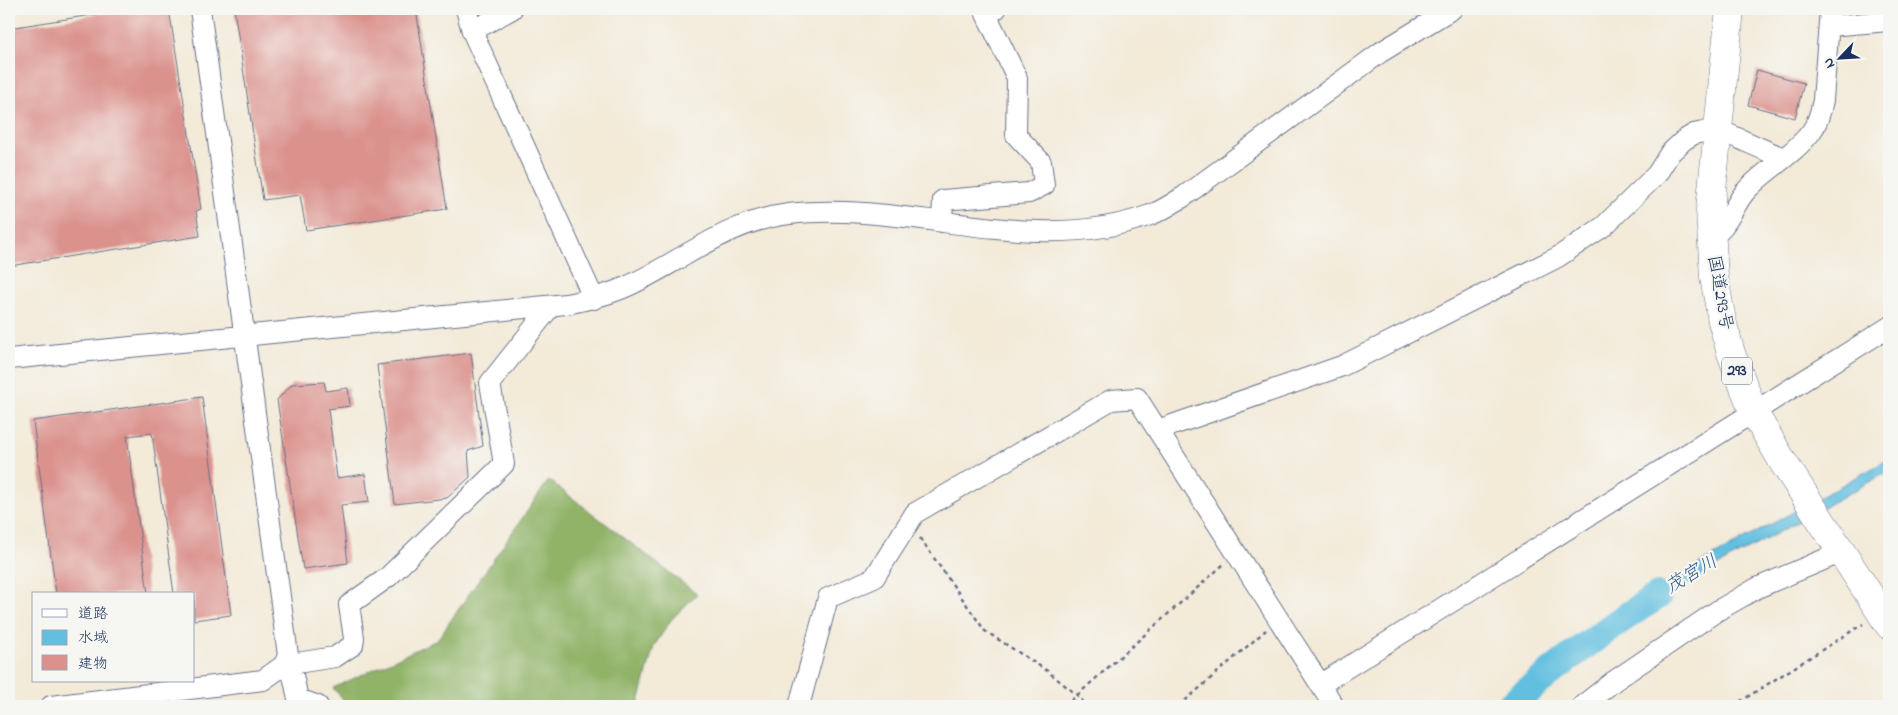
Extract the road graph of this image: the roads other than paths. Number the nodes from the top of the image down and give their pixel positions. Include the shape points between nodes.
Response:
1 (200, 9) edge
2 (466, 9) edge
3 (512, 9) edge
4 (996, 9) edge
5 (1452, 9) edge
6 (1730, 9) edge
7 (1829, 17) edge
8 (1889, 21) edge
9 (472, 31) junction
10 (1717, 129) junction
11 (1783, 158) junction
12 (942, 222) junction
13 (1710, 225) junction
14 (594, 298) junction
15 (551, 306) junction
16 (1889, 327) edge
17 (244, 336) junction
18 (9, 359) edge
19 (1754, 411) junction
20 (1158, 430) junction
21 (1837, 545) junction
22 (1885, 619) edge
23 (284, 665) junction
24 (1321, 684) junction
25 (51, 706) edge
26 (318, 706) edge
27 (799, 706) edge
28 (1334, 706) edge
29 (1582, 706) edge

1 - 17 street
2 - 9 street
3 - 9 street
4 - 12 street via 986,14 1017,78 1016,134 1041,162 1044,185 1029,193 943,200
5 - 12 street via 1381,52 1183,197 1151,215 1080,230 1042,232
6 - 10 highway, 国道293号 / 293
7 - 8 street
7 - 11 street via 1826,77 1820,114 1802,143
9 - 14 street
10 - 11 street
10 - 13 highway, 国道293号 / 293
10 - 20 street via 1694,134 1684,140 1670,153 1657,174 1604,226 1558,257 1342,366
11 - 13 street via 1749,188 1729,214 1723,228
12 - 14 street via 821,213 762,219 735,227 647,277
13 - 19 highway, 国道293号 / 293 via 1722,321
14 - 15 street
15 - 17 street
15 - 23 street via 490,384 504,464 388,577 349,606 353,645 335,657
16 - 19 street
17 - 18 street
17 - 23 street via 288,655
19 - 21 highway, 国道293号 / 293
19 - 24 street
20 - 24 street
20 - 27 street via 1137,398 1111,400 915,513 874,578 828,598
21 - 22 highway, 国道293号 / 293
21 - 29 street via 1717,611
23 - 25 street via 263,680
23 - 26 street via 293,674 298,699
24 - 28 street

